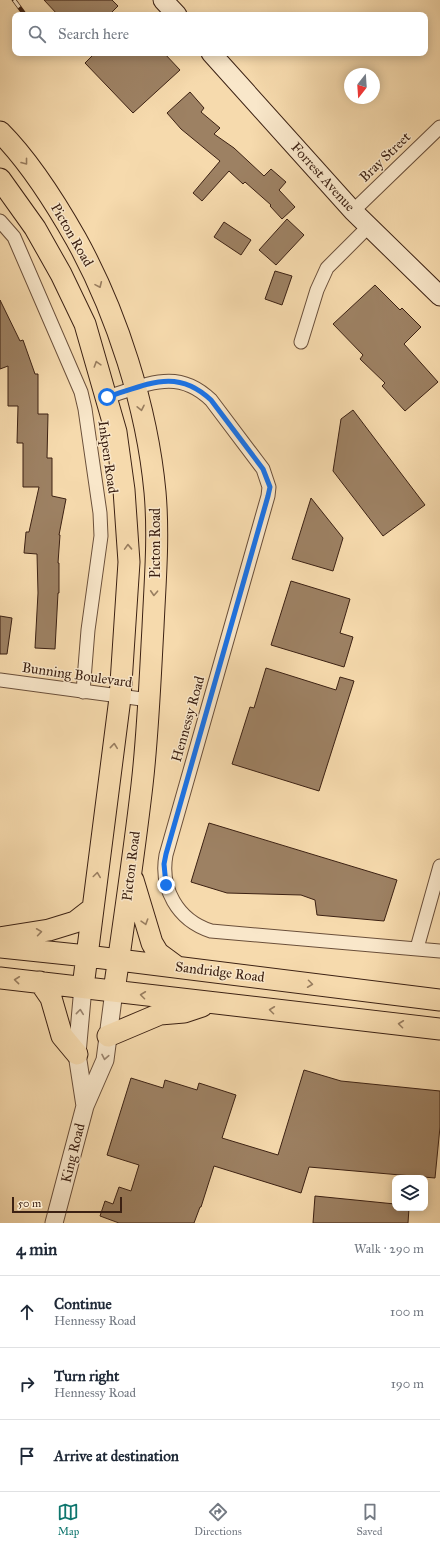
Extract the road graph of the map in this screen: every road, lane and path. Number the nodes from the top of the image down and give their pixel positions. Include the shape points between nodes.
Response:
1 (163, 0) edge
2 (174, 12) edge
3 (214, 56) edge
4 (440, 127) edge
5 (0, 132) edge
6 (0, 179) edge
7 (353, 211) junction
8 (0, 221) edge
9 (368, 227) junction
10 (440, 296) edge
11 (301, 342) dead end
12 (136, 388) junction
13 (107, 397) junction
14 (0, 680) edge
15 (84, 692) junction
16 (120, 698) junction
17 (149, 700) junction
18 (440, 866) edge
19 (130, 871) junction
20 (93, 908) junction
21 (0, 938) edge
22 (0, 947) edge
23 (417, 948) junction
24 (440, 951) edge
25 (87, 956) junction
26 (118, 960) junction
27 (177, 967) junction
28 (0, 978) edge
29 (40, 982) junction
30 (83, 987) junction
31 (114, 991) junction
32 (440, 1000) edge
33 (212, 1002) junction
34 (440, 1029) edge
35 (108, 1036) junction
36 (76, 1054) junction
37 (85, 1106) junction
38 (54, 1223) edge

1 - 2 main road
3 - 7 main road, Forrest Avenue
4 - 7 street, Bray Street
5 -> 12 main road, Picton Road via 61,213 81,249 100,286
13 -> 6 main road, Picton Road via 85,324 64,281 35,228
7 - 9 main road, Forrest Avenue
8 - 15 street, Inkpen Road via 14,237 81,392 85,408 101,536 88,630
9 - 10 main road, Forrest Avenue
9 - 11 street via 328,268 316,290
12 - 13 street, Hennessy Road
12 -> 17 main road, Picton Road via 149,447 157,536
12 - 23 street, Hennessy Road via 176,380 202,391 263,469 270,487 166,854 164,874 169,895 177,908 192,923 211,931
16 -> 13 main road, Picton Road via 129,562 128,532 116,432
14 - 15 street, Bunning Boulevard
15 - 16 street, Bunning Boulevard
16 - 17 street, Bunning Boulevard
20 -> 16 main road, Picton Road
17 - 19 main road, Picton Road via 142,783
18 - 23 street
19 - 26 main road, Picton Road
19 -> 27 main road via 152,943 158,953
21 -> 20 main road via 75,922
20 - 25 main road, Picton Road
22 - 25 main road, Sandridge Road
23 - 24 street, Hennessy Road
25 - 26 main road, Sandridge Road
25 - 30 main road, Picton Road
26 - 27 main road, Sandridge Road
26 - 31 main road, Picton Road
27 -> 32 main road, Sandridge Road
29 -> 28 main road
29 - 30 main road
29 - 36 main road via 51,998 62,1036
30 - 31 main road
36 -> 30 street, King Road
33 -> 31 main road
31 - 35 street, King Road
34 -> 33 main road
33 - 35 main road via 184,1012 160,1014
35 -> 37 street, King Road via 106,1060
36 - 37 street, King Road
37 - 38 street, King Road

